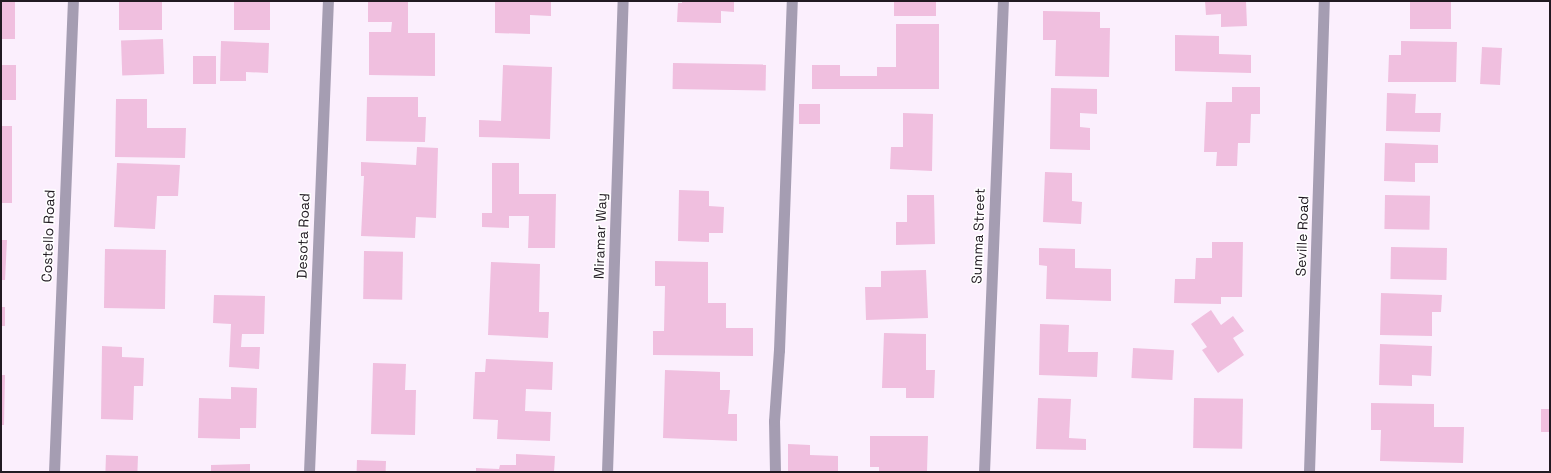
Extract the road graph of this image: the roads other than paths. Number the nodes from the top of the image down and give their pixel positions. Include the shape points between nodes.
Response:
1 (73, 1) edge
2 (328, 1) edge
3 (623, 1) edge
4 (792, 1) edge
5 (1003, 1) edge
6 (1324, 1) edge
7 (54, 472) edge
8 (309, 472) edge
9 (607, 472) edge
10 (775, 472) edge
11 (984, 472) edge
12 (1310, 472) edge

1 - 7 street, Costello Road
2 - 8 street, Desota Road
3 - 9 street, Miramar Way
4 - 10 street via 774,421
5 - 11 street, Summa Street
6 - 12 street, Seville Road

